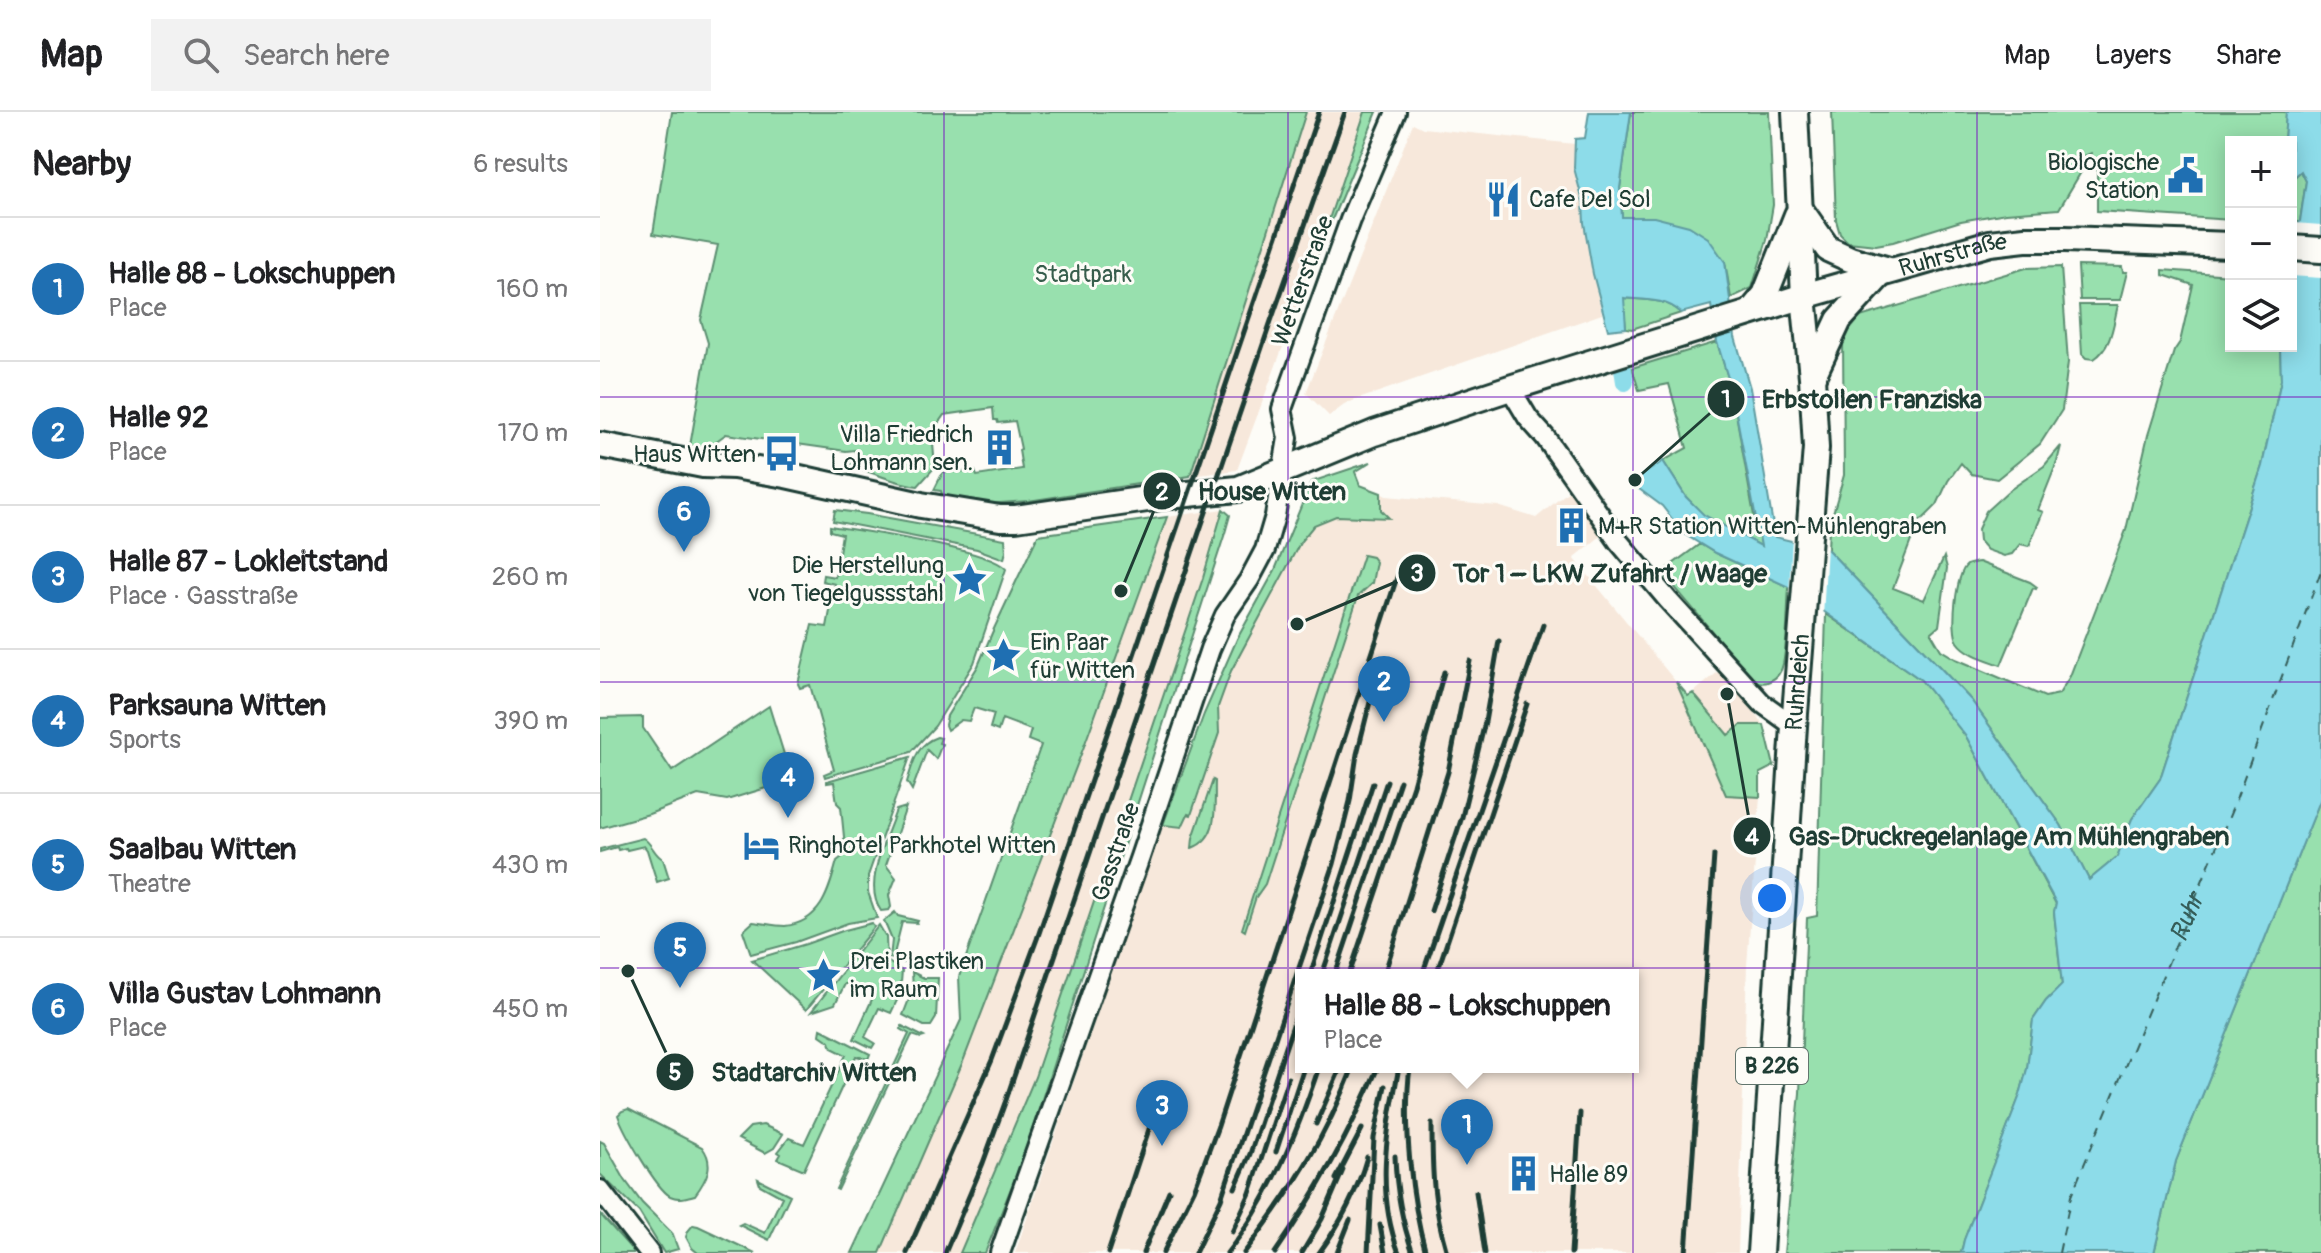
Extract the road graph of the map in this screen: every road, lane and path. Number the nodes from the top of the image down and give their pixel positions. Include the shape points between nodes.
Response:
1 (1396, 112) edge
2 (1795, 112) edge
3 (1800, 209) junction
4 (2221, 244) edge
5 (2297, 248) edge
6 (2321, 250) edge
7 (1886, 272) junction
8 (1804, 296) junction
9 (1745, 314) junction
10 (1812, 377) junction
11 (1510, 388) junction
12 (600, 445) edge
13 (1282, 471) junction
14 (1794, 726) junction
15 (600, 1190) edge
16 (608, 1203) edge
17 (649, 1253) edge
18 (1000, 1253) edge
19 (1760, 1253) edge

1 - 13 street, Wetterstraße via 1350,220 1282,409 1288,438
2 - 3 main road, Ruhrdeich / B 226
3 - 7 main road via 1828,249
3 - 8 main road, Ruhrdeich / B 226
3 - 9 main road via 1765,295
4 - 7 main road, Ruhrstraße via 2025,239 1990,243
5 - 6 main road
7 - 8 main road, Ruhrstraße
7 - 10 main road via 1839,320
8 - 9 main road, Ruhrstraße
8 - 10 main road, Ruhrdeich / B 226
9 - 11 main road, Ruhrstraße
10 - 14 main road, Ruhrdeich / B 226 via 1816,448
11 - 13 main road, Ruhrstraße via 1374,433
11 - 14 street via 1619,542 1762,703
12 - 13 main road via 836,484 1000,518 1238,489
13 - 18 street, Gasstraße via 1265,550 1210,649
14 - 19 main road, Ruhrdeich / B 226
15 - 16 street
16 - 17 street

